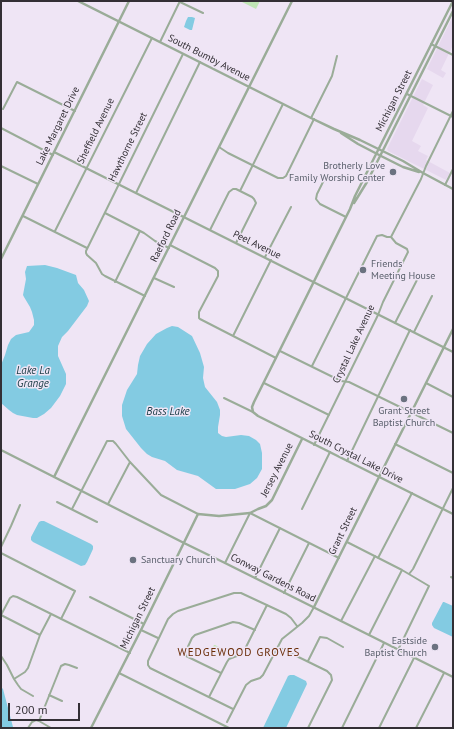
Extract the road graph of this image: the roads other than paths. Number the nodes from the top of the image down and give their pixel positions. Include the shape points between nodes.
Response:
1 (78, 1) edge
2 (129, 1) edge
3 (180, 1) edge
4 (292, 1) edge
5 (453, 1) edge
6 (449, 9) junction
7 (453, 12) edge
8 (202, 13) dead end
9 (119, 22) junction
10 (152, 38) junction
11 (160, 42) junction
12 (431, 44) junction
13 (435, 46) junction
14 (183, 54) junction
15 (453, 55) edge
16 (337, 56) dead end
17 (200, 62) junction
18 (418, 70) junction
19 (422, 72) junction
20 (249, 87) junction
21 (406, 94) junction
22 (411, 96) junction
23 (284, 104) junction
24 (3, 108) dead end
25 (74, 111) junction
26 (398, 111) junction
27 (453, 111) edge
28 (402, 112) junction
29 (452, 117) edge
30 (313, 119) junction
31 (1, 128) edge
32 (334, 129) junction
33 (219, 147) junction
34 (379, 149) junction
35 (383, 151) junction
36 (54, 153) junction
37 (377, 153) junction
38 (381, 155) junction
39 (253, 165) junction
40 (1, 166) edge
41 (87, 168) junction
42 (453, 169) edge
43 (423, 173) junction
44 (326, 176) dead end
45 (38, 184) junction
46 (119, 184) junction
47 (445, 185) junction
48 (453, 189) edge
49 (240, 191) junction
50 (136, 193) junction
51 (291, 207) dead end
52 (350, 209) junction
53 (105, 213) junction
54 (23, 216) junction
55 (184, 217) junction
56 (346, 217) junction
57 (210, 230) junction
58 (55, 231) junction
59 (140, 231) junction
60 (391, 237) junction
61 (236, 243) junction
62 (170, 247) junction
63 (87, 248) junction
64 (265, 257) junction
65 (1, 259) edge
66 (271, 260) junction
67 (419, 276) dead end
68 (154, 278) junction
69 (115, 282) junction
70 (314, 282) junction
71 (174, 288) dead end
72 (145, 296) junction
73 (432, 296) dead end
74 (346, 298) junction
75 (378, 315) junction
76 (395, 323) junction
77 (453, 328) edge
78 (410, 330) junction
79 (414, 332) junction
80 (233, 336) junction
81 (444, 347) junction
82 (280, 350) junction
83 (453, 352) edge
84 (276, 358) junction
85 (311, 367) junction
86 (346, 382) junction
87 (264, 383) junction
88 (426, 383) junction
89 (378, 397) junction
90 (453, 397) edge
91 (224, 398) dead end
92 (253, 412) junction
93 (411, 412) junction
94 (329, 415) junction
95 (453, 433) edge
96 (302, 438) junction
97 (395, 444) junction
98 (314, 445) junction
99 (1, 450) edge
100 (330, 452) junction
101 (347, 461) junction
102 (130, 462) junction
103 (453, 473) edge
104 (54, 477) junction
105 (379, 477) junction
106 (453, 488) edge
107 (82, 491) junction
108 (412, 493) junction
109 (58, 502) dead end
110 (108, 504) junction
111 (20, 505) dead end
112 (72, 509) junction
113 (302, 509) dead end
114 (443, 509) junction
115 (250, 513) junction
116 (198, 514) junction
117 (453, 514) edge
118 (97, 522) dead end
119 (280, 528) junction
120 (346, 542) junction
121 (184, 543) junction
122 (309, 543) junction
123 (1, 547) edge
124 (1, 552) edge
125 (375, 556) junction
126 (339, 558) junction
127 (378, 558) junction
128 (225, 563) junction
129 (402, 570) junction
130 (409, 574) junction
131 (255, 578) junction
132 (284, 592) junction
133 (90, 597) dead end
134 (267, 605) junction
135 (314, 608) junction
136 (51, 614) junction
137 (1, 615) edge
138 (61, 619) junction
139 (341, 621) junction
140 (144, 624) junction
141 (297, 626) junction
142 (141, 630) junction
143 (255, 630) junction
144 (40, 635) junction
145 (369, 635) junction
146 (158, 638) junction
147 (384, 643) junction
148 (278, 647) junction
149 (344, 647) dead end
150 (398, 650) junction
151 (130, 653) junction
152 (1, 656) edge
153 (414, 658) junction
154 (308, 661) junction
155 (77, 668) dead end
156 (120, 673) junction
157 (220, 673) junction
158 (444, 673) junction
159 (453, 677) edge
160 (14, 679) junction
161 (49, 694) junction
162 (33, 696) dead end
163 (209, 697) junction
164 (62, 702) dead end
165 (233, 709) junction
166 (39, 721) junction
167 (227, 722) dead end
168 (28, 728) edge
169 (51, 728) edge
170 (91, 728) edge
171 (229, 728) edge
172 (308, 728) edge
173 (342, 728) edge
174 (379, 728) edge
175 (416, 728) edge

1 - 9 street, South Bumby Avenue
2 - 9 street, Lake Margaret Drive
3 - 8 street
3 - 11 street
4 - 20 street, Raeford Road
5 - 6 street, Michigan Street
6 - 7 street
6 - 12 street, Michigan Street
7 - 13 street, Michigan Street
9 - 10 street, South Bumby Avenue
9 - 25 street, Lake Margaret Drive
10 - 11 street, South Bumby Avenue
10 - 41 street, Sheffield Avenue
11 - 14 street, South Bumby Avenue
12 - 13 street
12 - 18 street, Michigan Street
13 - 15 street
13 - 19 street, Michigan Street
14 - 17 street, South Bumby Avenue
14 - 46 street, Hawthorne Street
16 - 30 street via 332,76
17 - 20 street, South Bumby Avenue
17 - 50 street
18 - 19 street
18 - 21 street, Michigan Street
19 - 22 street, Michigan Street
20 - 23 street, South Bumby Avenue
20 - 33 street, Raeford Road
21 - 22 street
21 - 26 street, Michigan Street
22 - 28 street, Michigan Street
22 - 29 street
23 - 30 street, South Bumby Avenue
23 - 39 street
24 - 25 street via 17,82
25 - 36 street, Lake Margaret Drive
26 - 28 street
26 - 34 street, Michigan Street
27 - 29 street
28 - 35 street, Michigan Street
29 - 43 street
30 - 32 street, South Bumby Avenue
30 - 39 street via 286,176 278,178
31 - 36 street
32 - 34 street, South Bumby Avenue
32 - 37 street, South Bumby Avenue
33 - 39 street
33 - 55 street, Raeford Road
34 - 35 street, South Bumby Avenue
34 - 37 street, Michigan Street
35 - 38 street, Michigan Street
35 - 43 street, South Bumby Avenue
36 - 41 street, Peel Avenue
36 - 45 street, Lake Margaret Drive
37 - 38 street, South Bumby Avenue
37 - 52 street, Michigan Street
38 - 43 street, South Bumby Avenue via 403,167
38 - 52 street, Michigan Street
39 - 49 street
40 - 45 street
41 - 46 street, Peel Avenue
41 - 58 street, Sheffield Avenue
42 - 47 street
43 - 47 street, South Bumby Avenue
43 - 60 street
44 - 56 street via 316,200
45 - 54 street, Lake Margaret Drive
46 - 50 street, Peel Avenue
46 - 53 street, Hawthorne Street
47 - 48 street, South Bumby Avenue
49 - 57 street via 233,189 229,192
49 - 61 street via 252,197 256,203
50 - 55 street, Peel Avenue
51 - 64 street
52 - 56 street, Michigan Street
53 - 59 street
53 - 63 street, Hawthorne Street
54 - 58 street
54 - 65 street, Lake Margaret Drive
55 - 57 street, Peel Avenue
55 - 62 street, Raeford Road
56 - 70 street, Michigan Street
57 - 61 street, Peel Avenue
58 - 63 street
59 - 62 street
59 - 69 street
60 - 74 street via 377,236
60 - 75 street, Crystal Lake Avenue via 408,250
61 - 64 street, Peel Avenue
62 - 68 street, Raeford Road
62 - 80 street via 218,271 198,318
63 - 69 street via 86,253 102,274
64 - 66 street, Peel Avenue
66 - 70 street, Peel Avenue
66 - 80 street
67 - 76 street
68 - 71 street
68 - 72 street, Raeford Road
69 - 72 street
70 - 74 street, Peel Avenue
70 - 82 street, Michigan Street
72 - 104 street, Raeford Road
73 - 79 street
74 - 75 street, Peel Avenue
74 - 85 street
75 - 76 street, Peel Avenue
75 - 86 street, Crystal Lake Avenue
76 - 78 street, Peel Avenue
77 - 81 street, Grant Street
78 - 79 street, Peel Avenue
78 - 89 street
79 - 81 street, Peel Avenue
80 - 84 street
81 - 83 street, Peel Avenue
81 - 88 street, Grant Street
82 - 84 street, Michigan Street
82 - 85 street
84 - 87 street, Michigan Street
85 - 86 street
86 - 89 street
86 - 94 street, Crystal Lake Avenue
87 - 92 street, Michigan Street via 253,404
87 - 94 street
88 - 90 street
88 - 93 street, Grant Street
89 - 93 street
89 - 101 street
91 - 92 street
92 - 96 street, South Crystal Lake Drive
93 - 95 street
93 - 97 street, Grant Street
94 - 98 street, Crystal Lake Avenue
96 - 98 street, South Crystal Lake Drive
96 - 115 street, Jersey Avenue via 272,500 266,506
97 - 103 street
97 - 105 street, Grant Street
98 - 100 street, South Crystal Lake Drive
99 - 104 street, Conway Gardens Road
100 - 101 street, South Crystal Lake Drive
100 - 113 street
101 - 105 street, South Crystal Lake Drive
102 - 107 street via 114,442 107,441
102 - 110 street
102 - 116 street via 161,495
104 - 107 street, Conway Gardens Road
105 - 108 street, South Crystal Lake Drive
105 - 120 street, Grant Street
106 - 114 street
107 - 110 street, Conway Gardens Road
107 - 112 street
108 - 114 street, South Crystal Lake Drive
108 - 127 street
109 - 112 street
110 - 121 street, Conway Gardens Road
111 - 123 street
112 - 118 street
114 - 117 street, South Crystal Lake Drive
114 - 130 street
115 - 116 street via 219,516
115 - 119 street
115 - 128 street
116 - 121 street, Michigan Street
119 - 122 street
119 - 131 street
120 - 125 street
120 - 126 street, Grant Street
121 - 128 street, Conway Gardens Road
121 - 140 street, Michigan Street
122 - 126 street
122 - 132 street
124 - 138 street via 75,591
125 - 127 street
125 - 139 street
126 - 135 street, Grant Street
127 - 129 street
128 - 131 street, Conway Gardens Road
129 - 130 street
129 - 145 street
130 - 150 street via 429,586
131 - 132 street, Conway Gardens Road
132 - 135 street, Conway Gardens Road
133 - 140 street
134 - 141 street via 286,614
134 - 143 street
134 - 146 street via 241,593 234,593 178,611 168,619
135 - 139 street, Conway Gardens Road
135 - 141 street, Grant Street
136 - 137 street via 13,596
136 - 138 street
136 - 144 street
137 - 144 street
138 - 151 street
139 - 145 street, Conway Gardens Road
140 - 142 street, Michigan Street
141 - 148 street, Grant Street via 282,639
142 - 146 street
142 - 151 street, Michigan Street
143 - 157 street via 242,654 229,659
143 - 157 street via 233,622 192,638 184,653 186,656
144 - 160 street via 28,668
145 - 147 street, Conway Gardens Road
146 - 163 street via 148,661 150,668
147 - 150 street, Conway Gardens Road
147 - 173 street
148 - 154 street
148 - 165 street, Grant Street via 263,675 246,685
149 - 154 street via 320,637
150 - 153 street, Conway Gardens Road
151 - 156 street, Michigan Street
152 - 160 street
153 - 158 street, Conway Gardens Road
153 - 174 street
154 - 172 street via 332,675 332,680
155 - 161 street via 65,664 62,666
156 - 170 street, Michigan Street
156 - 171 street
157 - 163 street
158 - 159 street, Conway Gardens Road
158 - 175 street
160 - 162 street via 22,689
161 - 164 street
161 - 166 street
163 - 165 street
165 - 167 street, Grant Street
166 - 168 street via 32,722
166 - 169 street

